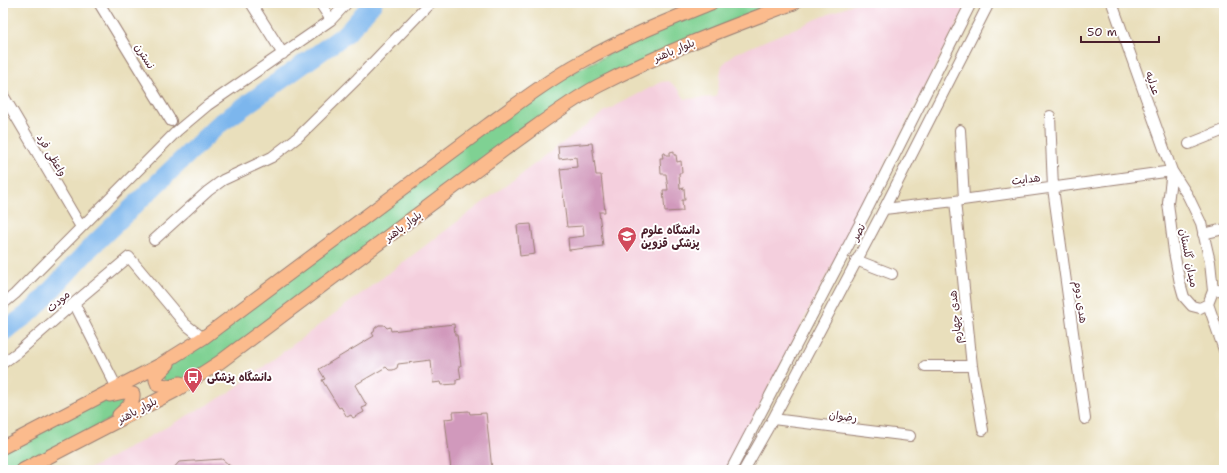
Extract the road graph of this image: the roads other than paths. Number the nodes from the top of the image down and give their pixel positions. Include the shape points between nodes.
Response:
1 (99, 3) edge
2 (251, 3) edge
3 (320, 3) edge
4 (347, 3) edge
5 (430, 3) edge
6 (711, 3) edge
7 (794, 3) edge
8 (971, 3) edge
9 (989, 3) edge
10 (1112, 3) edge
11 (331, 20) junction
12 (283, 54) junction
13 (3, 95) edge
14 (1050, 116) dead end
15 (171, 121) dead end
16 (960, 130) dead end
17 (1224, 130) edge
18 (1189, 144) dead end
19 (1172, 171) junction
20 (1053, 188) junction
21 (960, 200) junction
22 (884, 209) junction
23 (81, 226) junction
24 (1224, 229) edge
25 (1203, 234) junction
26 (154, 240) dead end
27 (856, 260) junction
28 (892, 274) dead end
29 (1224, 289) edge
30 (1213, 291) junction
31 (74, 303) junction
32 (3, 304) edge
33 (1208, 304) junction
34 (203, 338) junction
35 (186, 349) junction
36 (1224, 350) edge
37 (3, 363) edge
38 (925, 366) dead end
39 (972, 366) junction
40 (202, 373) junction
41 (117, 388) junction
42 (86, 403) junction
43 (773, 419) junction
44 (1085, 419) dead end
45 (100, 430) junction
46 (983, 430) dead end
47 (910, 436) dead end
48 (3, 447) edge
49 (23, 470) edge
50 (731, 470) edge
51 (744, 470) edge

1 - 15 street, نسترن
2 - 12 street
3 - 11 street
4 - 11 street
5 - 26 street via 298,137 272,157 223,180
6 - 34 main road via 644,30 589,58 534,92
7 - 40 main road, بلوار باهنر via 656,57 597,87 505,149
8 - 50 street, نصر via 868,208
9 - 22 street, نصر
10 - 19 street, عدلیه
11 - 12 street
12 - 23 street via 208,105 177,131
13 - 23 street, واعظی فرد
14 - 20 street, هدی دوم
16 - 21 street, هدی چهارم
17 - 18 street
19 - 20 street, هدایت
19 - 25 street, میدان گلستان via 1188,196
19 - 33 street, میدان گلستان via 1168,203 1174,252 1184,298 1192,306 1200,308
20 - 21 street, هدایت
20 - 44 street, هدی دوم
21 - 22 street, هدایت
21 - 39 street, هدی چهارم
22 - 27 street, نصر
23 - 32 street
24 - 25 street
25 - 30 street, میدان گلستان via 1210,262
27 - 28 street
27 - 43 street, نصر
29 - 30 street
30 - 33 street, میدان گلستان
31 - 34 street, مودت via 129,257 185,324
31 - 37 street, مودت
31 - 41 street
33 - 36 street
34 - 35 main road
35 - 40 main road via 158,374 158,385 170,386
35 - 41 main road
38 - 39 street
39 - 46 street, هدی چهارم
40 - 45 main road, بلوار باهنر via 175,391
41 - 42 main road
42 - 45 main road via 117,393 133,394 134,398 130,404
42 - 48 main road
43 - 47 street, رضوان
43 - 51 street, نصر
45 - 49 main road, بلوار باهنر

